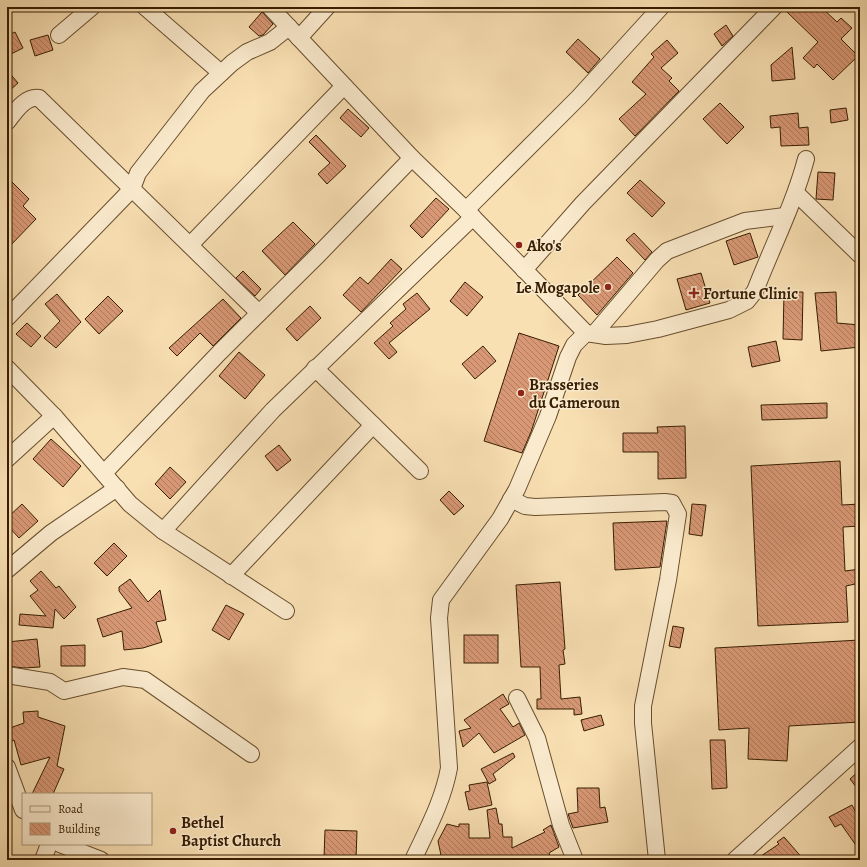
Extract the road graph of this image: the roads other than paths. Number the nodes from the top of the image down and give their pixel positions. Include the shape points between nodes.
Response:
1 (92, 7) edge
2 (145, 7) edge
3 (270, 7) edge
4 (327, 7) edge
5 (661, 7) edge
6 (774, 7) edge
7 (294, 32) junction
8 (59, 35) dead end
9 (221, 73) junction
10 (344, 86) junction
11 (7, 122) edge
12 (412, 158) junction
13 (806, 159) dead end
14 (132, 189) junction
15 (796, 193) junction
16 (469, 213) junction
17 (785, 216) junction
18 (190, 245) junction
19 (860, 255) edge
20 (524, 270) junction
21 (259, 313) junction
22 (7, 318) edge
23 (590, 333) junction
24 (7, 368) edge
25 (315, 368) junction
26 (54, 416) junction
27 (373, 425) junction
28 (7, 459) edge
29 (420, 471) dead end
30 (104, 473) junction
31 (117, 488) junction
32 (511, 499) junction
33 (163, 531) junction
34 (7, 570) edge
35 (231, 576) junction
36 (286, 611) dead end
37 (7, 675) edge
38 (517, 698) dead end
39 (860, 747) edge
40 (251, 754) dead end
41 (7, 767) edge
42 (22, 807) edge
43 (49, 845) edge
44 (63, 845) edge
45 (43, 860) edge
46 (101, 860) edge
47 (413, 860) edge
48 (575, 860) edge
49 (657, 860) edge
50 (735, 860) edge

1 - 8 street
2 - 9 street
3 - 7 street
4 - 7 street
5 - 16 street
6 - 20 street via 588,198
7 - 9 street via 247,52
7 - 10 street
9 - 14 street via 202,91 143,167
10 - 12 street
10 - 18 street
11 - 14 street via 26,101 33,97 39,98
12 - 16 street
12 - 21 street
13 - 15 street
14 - 18 street
14 - 22 street
15 - 17 street
15 - 19 street
16 - 20 street
16 - 25 street
17 - 23 street via 745,222 667,251
17 - 23 street via 755,291 739,306 643,332 606,336
18 - 21 street
20 - 23 street
21 - 30 street
23 - 32 street via 574,345 568,357 548,416
24 - 26 street
25 - 27 street
25 - 33 street via 273,410
26 - 28 street
26 - 30 street
27 - 29 street
27 - 35 street
30 - 31 street
31 - 33 street via 130,504
31 - 34 street via 51,533
32 - 47 street via 500,519 441,600 439,618 449,768 439,805
32 - 49 street via 525,506 535,507 665,502 672,503 678,514 643,706
33 - 35 street
35 - 36 street
37 - 40 street via 50,682 64,691 123,677 145,680
38 - 48 street via 537,738 561,825
39 - 50 street
41 - 42 street
43 - 45 street
44 - 46 street

